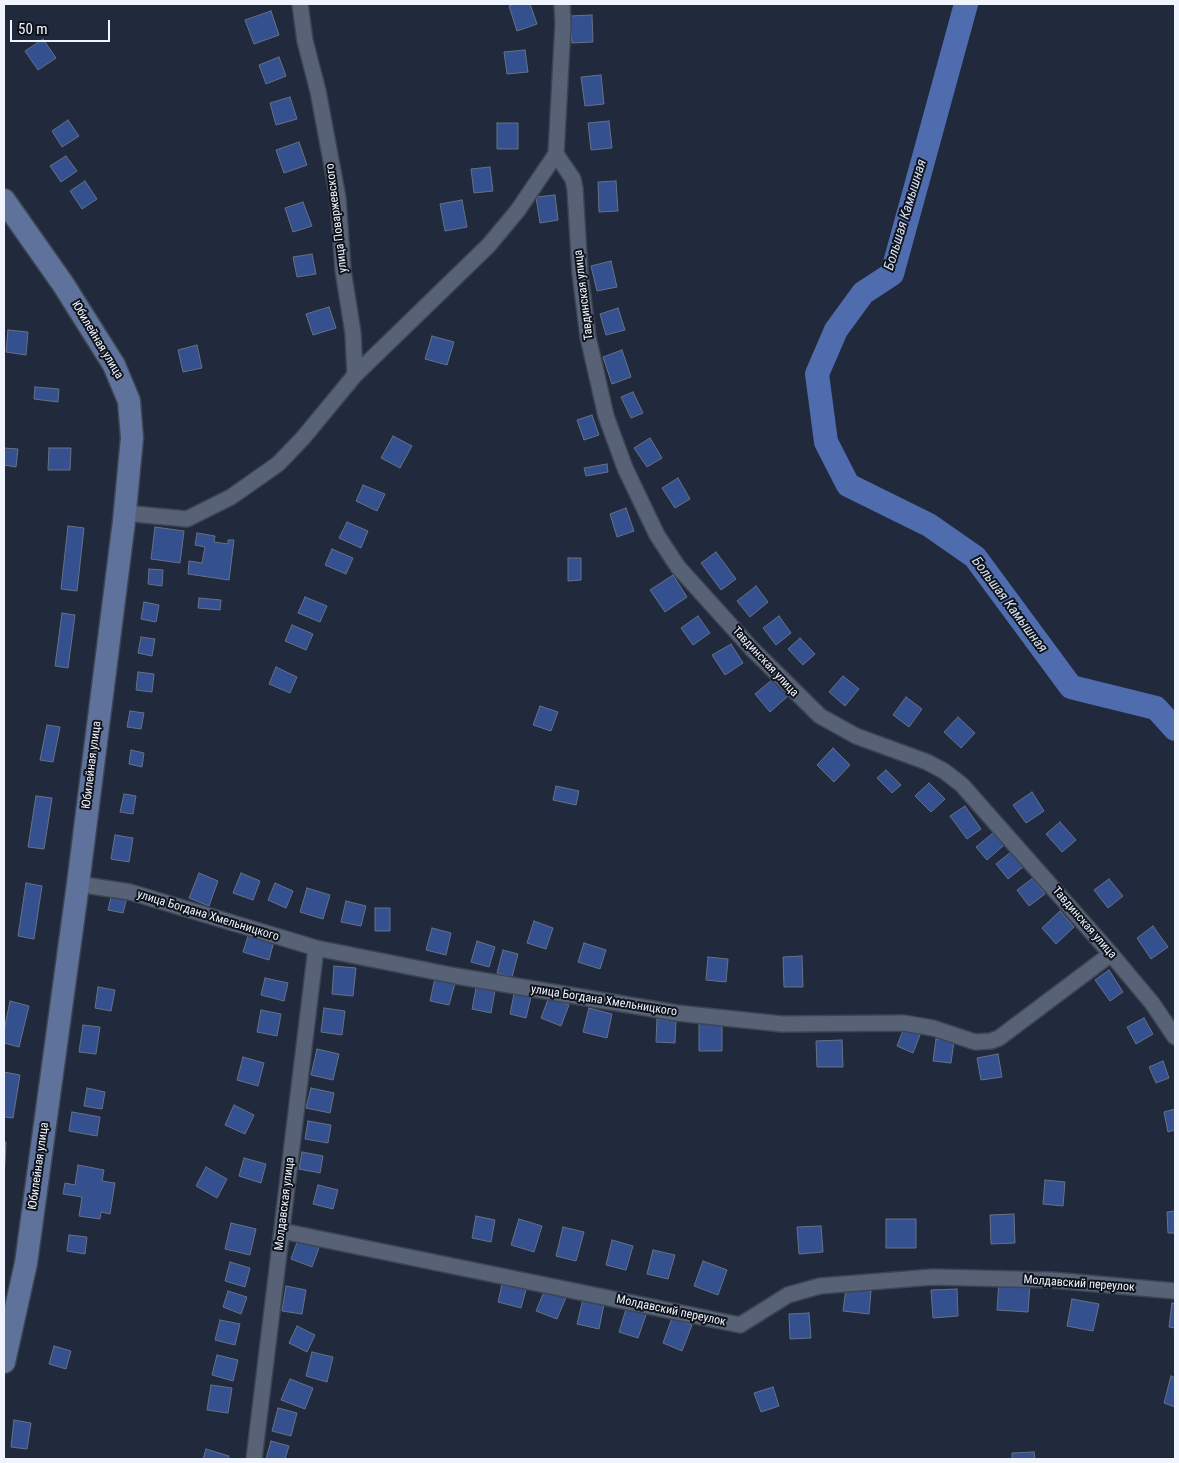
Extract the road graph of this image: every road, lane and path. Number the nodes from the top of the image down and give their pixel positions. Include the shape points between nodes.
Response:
1 (300, 4) edge
2 (562, 4) edge
3 (556, 154) junction
4 (4, 200) edge
5 (355, 375) junction
6 (124, 512) junction
7 (78, 884) junction
8 (316, 948) junction
9 (1111, 954) junction
10 (1175, 1038) edge
11 (282, 1231) junction
12 (1175, 1291) edge
13 (4, 1362) edge
14 (254, 1459) edge

1 - 5 street, улица Поваржевского via 304,42 318,92 338,198
2 - 3 street
3 - 5 street via 518,210 489,245
3 - 9 street, Тавдинская улица via 573,179 575,189 588,337 606,416 644,510 678,567 752,649 820,716 856,736 927,762 962,785
4 - 6 street, Юбилейная улица via 103,346 123,383 132,419
5 - 6 street via 283,459 231,497 187,519
6 - 7 street, Юбилейная улица
7 - 8 street, улица Богдана Хмельницкого via 130,892
7 - 13 street, Юбилейная улица via 26,1263
8 - 9 street, улица Богдана Хмельницкого via 456,976 677,1013 782,1024 904,1023 933,1028 975,1042 999,1038
8 - 11 street, Молдавская улица
9 - 10 street, Тавдинская улица via 1152,1003
11 - 12 street, Молдавский переулок via 740,1325 788,1295 820,1286 933,1277 1052,1280
11 - 14 street, Молдавская улица

